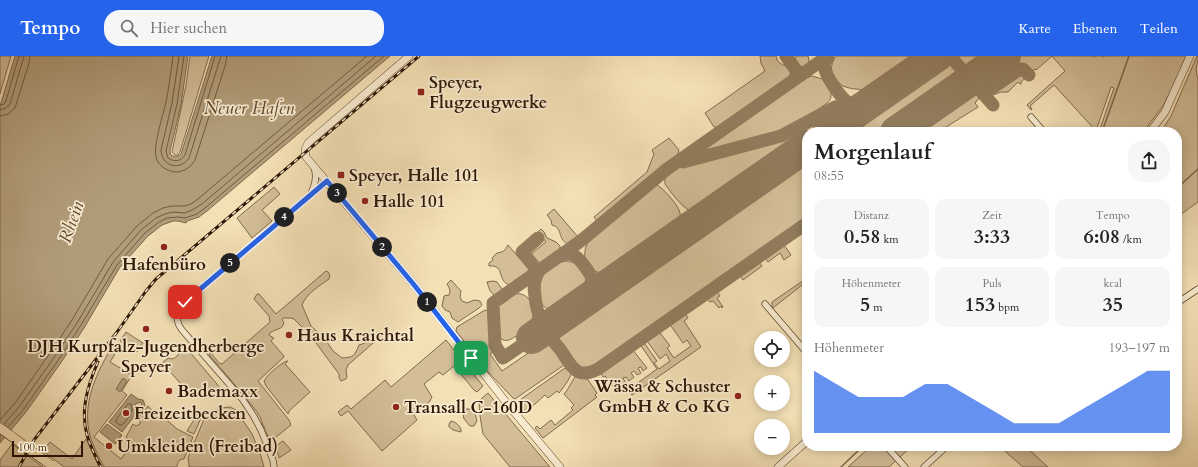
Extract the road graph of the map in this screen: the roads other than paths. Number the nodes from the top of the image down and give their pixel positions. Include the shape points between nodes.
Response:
1 (409, 56) edge
2 (1190, 56) edge
3 (1031, 117) dead end
4 (1040, 127) edge
5 (1154, 127) edge
6 (313, 166) junction
7 (327, 181) junction
8 (310, 195) junction
9 (1198, 289) edge
10 (1182, 300) edge
11 (765, 304) dead end
12 (802, 347) edge
13 (0, 428) edge
14 (802, 445) edge
15 (891, 451) edge
16 (942, 451) edge
17 (51, 465) dead end
18 (274, 467) edge
19 (560, 467) edge
20 (778, 467) edge
21 (905, 467) edge
22 (924, 467) edge

1 - 6 street via 308,143 305,153
2 - 5 street via 1165,112
3 - 4 street
6 - 7 street
6 - 8 street via 316,182
7 - 8 street
7 - 19 street
8 - 18 street via 185,302 176,318 182,330 253,415
9 - 10 street
11 - 12 street
13 - 17 main road, bridge
14 - 20 street
15 - 21 street
16 - 22 street

